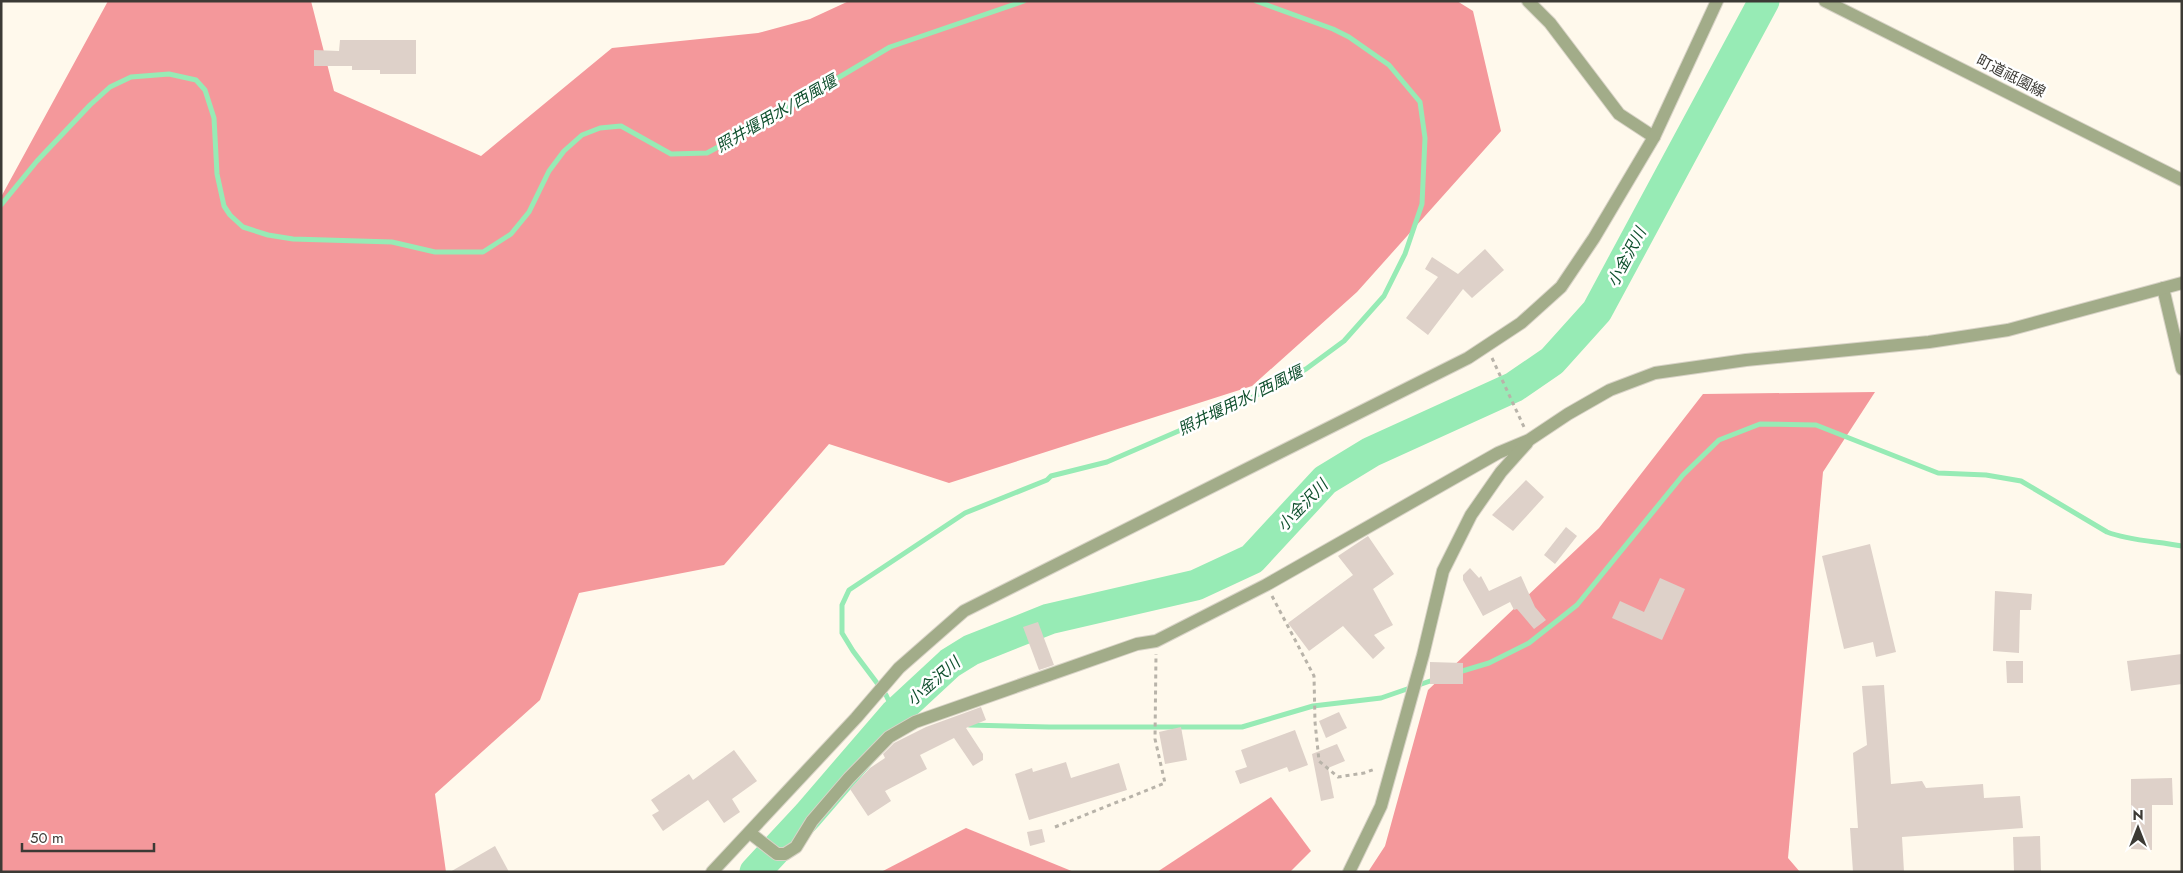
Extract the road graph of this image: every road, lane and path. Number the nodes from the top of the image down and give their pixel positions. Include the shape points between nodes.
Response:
1 (1528, 1) edge
2 (1717, 1) edge
3 (1825, 1) edge
4 (1654, 138) junction
5 (2182, 180) edge
6 (2182, 283) edge
7 (2163, 288) junction
8 (1497, 368) dead end
9 (2182, 369) edge
10 (1529, 440) junction
11 (1266, 585) junction
12 (1156, 641) junction
13 (1393, 762) junction
14 (1055, 827) dead end
15 (750, 833) junction
16 (712, 872) edge
17 (1349, 872) edge

1 - 4 street via 1550,22 1619,114
2 - 4 street
3 - 5 street, 町道祗園線
4 - 15 street via 1561,287 1521,323 1468,358 964,611 899,668
6 - 7 street
7 - 9 street
7 - 10 street via 2008,330 1655,373 1610,390
8 - 10 path
10 - 11 street via 1498,453
10 - 13 street via 1470,515 1443,571
11 - 12 street
11 - 13 path via 1314,676 1319,761 1338,777 1364,773
12 - 14 path via 1155,739 1165,783
12 - 15 street via 1137,644 915,722 889,736 812,821 796,847 785,854 777,854
13 - 17 street via 1381,806
15 - 16 street

